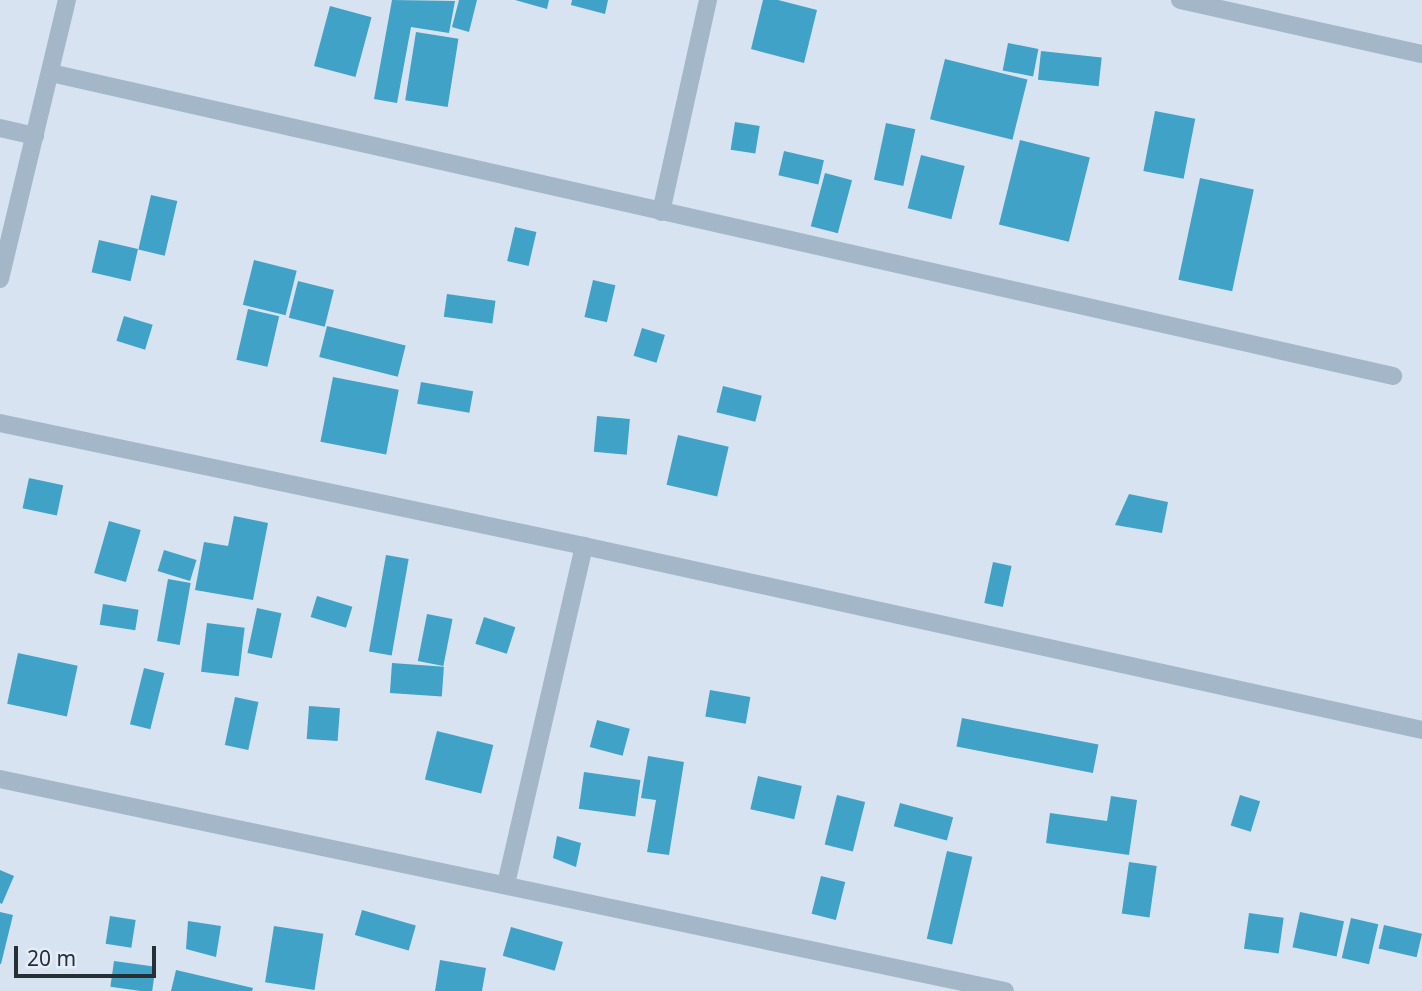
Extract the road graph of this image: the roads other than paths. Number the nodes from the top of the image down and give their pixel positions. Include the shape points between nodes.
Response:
1 (67, 0) edge
2 (708, 0) edge
3 (1180, 0) edge
4 (1422, 54) edge
5 (51, 73) junction
6 (0, 128) edge
7 (35, 136) junction
8 (661, 212) junction
9 (0, 279) edge
10 (1392, 376) dead end
11 (0, 423) edge
12 (584, 546) junction
13 (1422, 730) edge
14 (0, 779) edge
15 (506, 884) junction
16 (1005, 991) edge

1 - 5 street
2 - 8 street
3 - 4 street
5 - 7 street
5 - 8 street
6 - 7 street
7 - 9 street
8 - 10 street
11 - 12 street
12 - 13 street
12 - 15 street
14 - 15 street
15 - 16 street

